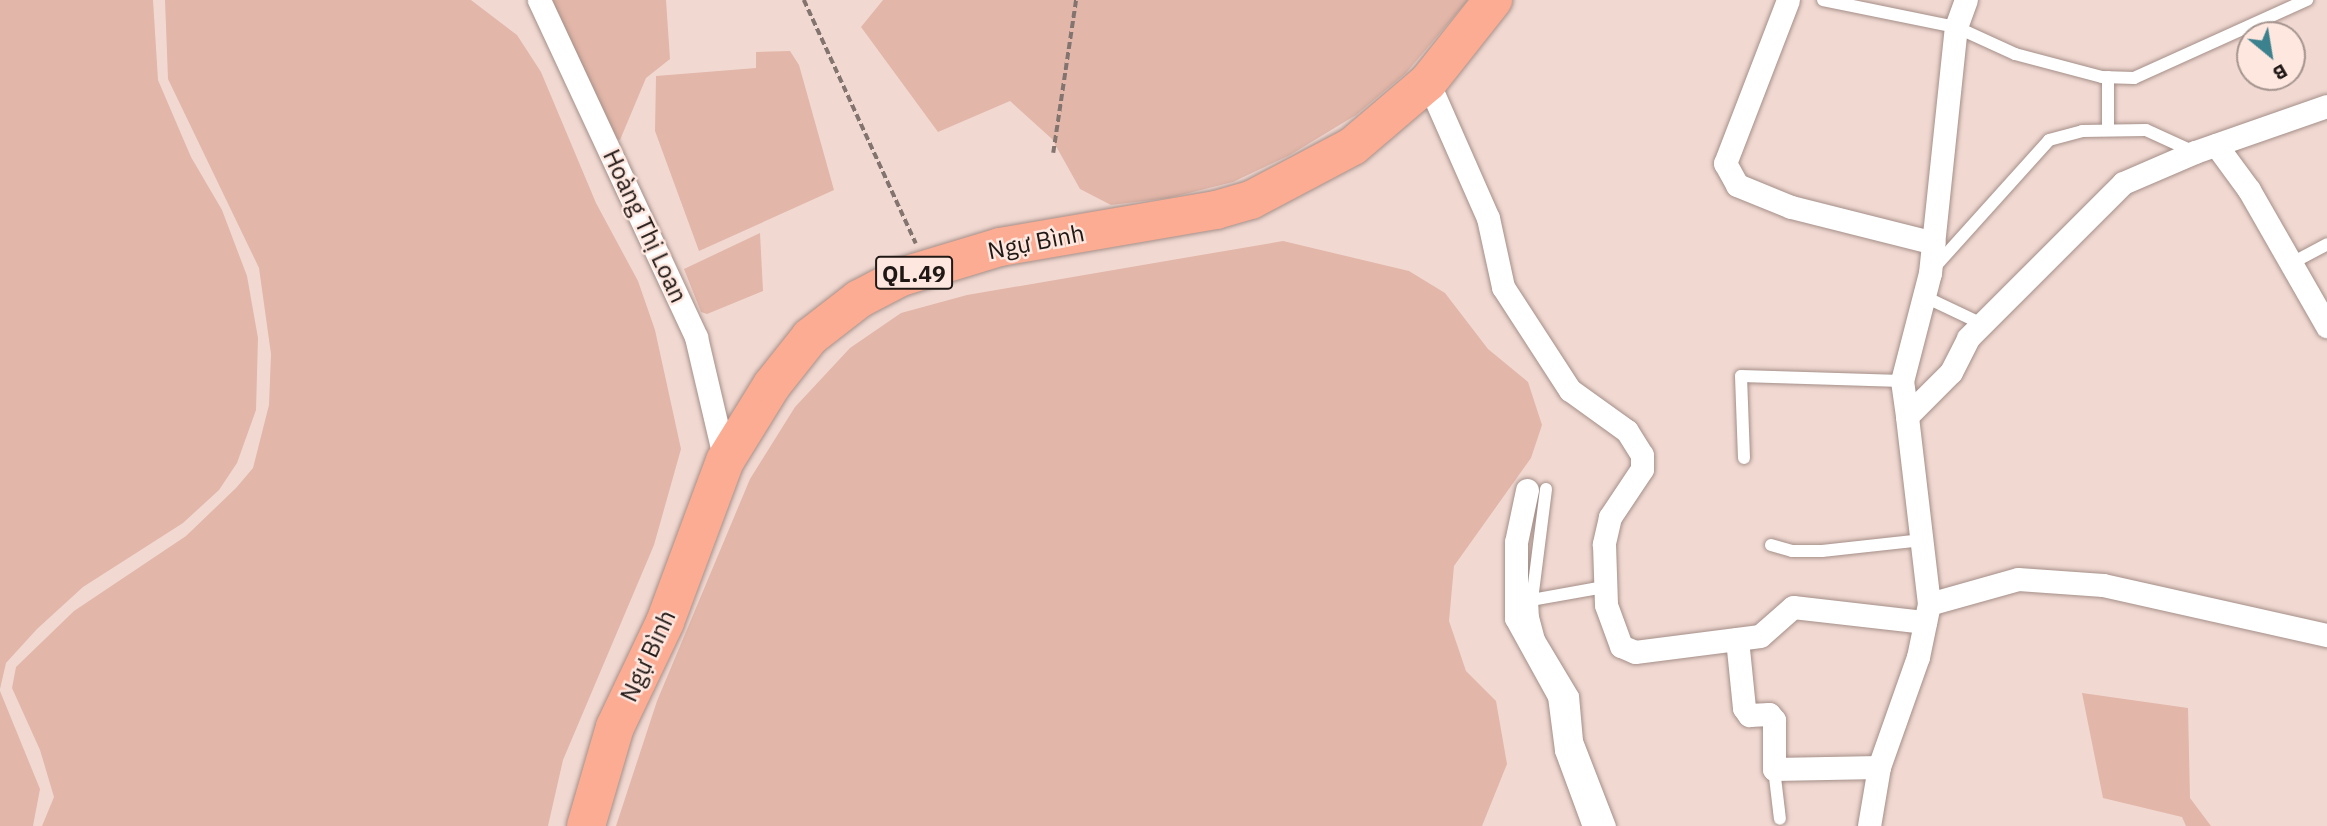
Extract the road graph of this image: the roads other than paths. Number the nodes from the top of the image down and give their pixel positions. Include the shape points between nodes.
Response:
1 (539, 0) edge
2 (1493, 0) edge
3 (1788, 0) edge
4 (1823, 0) edge
5 (1966, 0) edge
6 (2307, 0) edge
7 (1956, 26) junction
8 (2108, 77) junction
9 (1428, 82) junction
10 (2327, 106) edge
11 (2108, 130) junction
12 (2205, 148) junction
13 (1934, 243) junction
14 (2327, 244) edge
15 (2292, 263) junction
16 (1930, 273) junction
17 (1923, 296) junction
18 (1982, 324) junction
19 (2327, 326) edge
20 (1902, 381) junction
21 (1907, 415) junction
22 (1744, 458) dead end
23 (725, 461) junction
24 (1537, 489) dead end
25 (1922, 540) junction
26 (1771, 545) dead end
27 (1604, 587) junction
28 (1523, 602) junction
29 (1927, 613) junction
30 (2327, 635) edge
31 (1737, 639) junction
32 (1879, 767) junction
33 (1774, 769) junction
34 (1780, 819) dead end
35 (586, 826) edge
36 (1594, 826) edge
37 (1610, 826) edge
38 (1869, 826) edge

1 - 23 street, Hoàng Thị Loan via 696,337
2 - 9 highway, Ngự Bình / QL.49
3 - 13 street via 1725,163 1737,184 1791,207
4 - 7 lane
5 - 7 street
6 - 8 lane via 2134,78
7 - 8 lane via 2015,54
7 - 13 street
8 - 11 lane
9 - 23 highway, Ngự Bình / QL.49 via 1353,146 1251,200 1000,247 926,269 859,299 810,337 772,385
9 - 27 street via 1488,218 1503,287 1570,390 1627,430 1642,455 1636,482 1611,517 1604,544
10 - 12 street
11 - 12 lane via 2146,130
11 - 16 lane via 2049,140
12 - 15 street
12 - 18 street via 2123,183
13 - 16 street
14 - 15 lane
15 - 19 street
16 - 17 street
17 - 18 lane
17 - 20 street
18 - 21 street via 1968,338 1951,372
20 - 21 street
20 - 22 lane via 1741,376
21 - 25 street
23 - 35 highway, Ngự Bình / QL.49 via 665,622 615,727
24 - 28 street via 1516,542
25 - 26 lane via 1822,551 1792,551
25 - 29 street
27 - 28 lane
27 - 31 street via 1626,650
28 - 36 street via 1521,632 1559,696 1566,750
28 - 37 lane via 1573,696 1577,741
29 - 30 street via 2018,579 2103,585
29 - 31 street via 1793,607 1760,636
29 - 32 street via 1919,657
31 - 33 street via 1744,708 1749,715 1769,714 1774,720
32 - 33 street
32 - 38 street
33 - 34 lane

